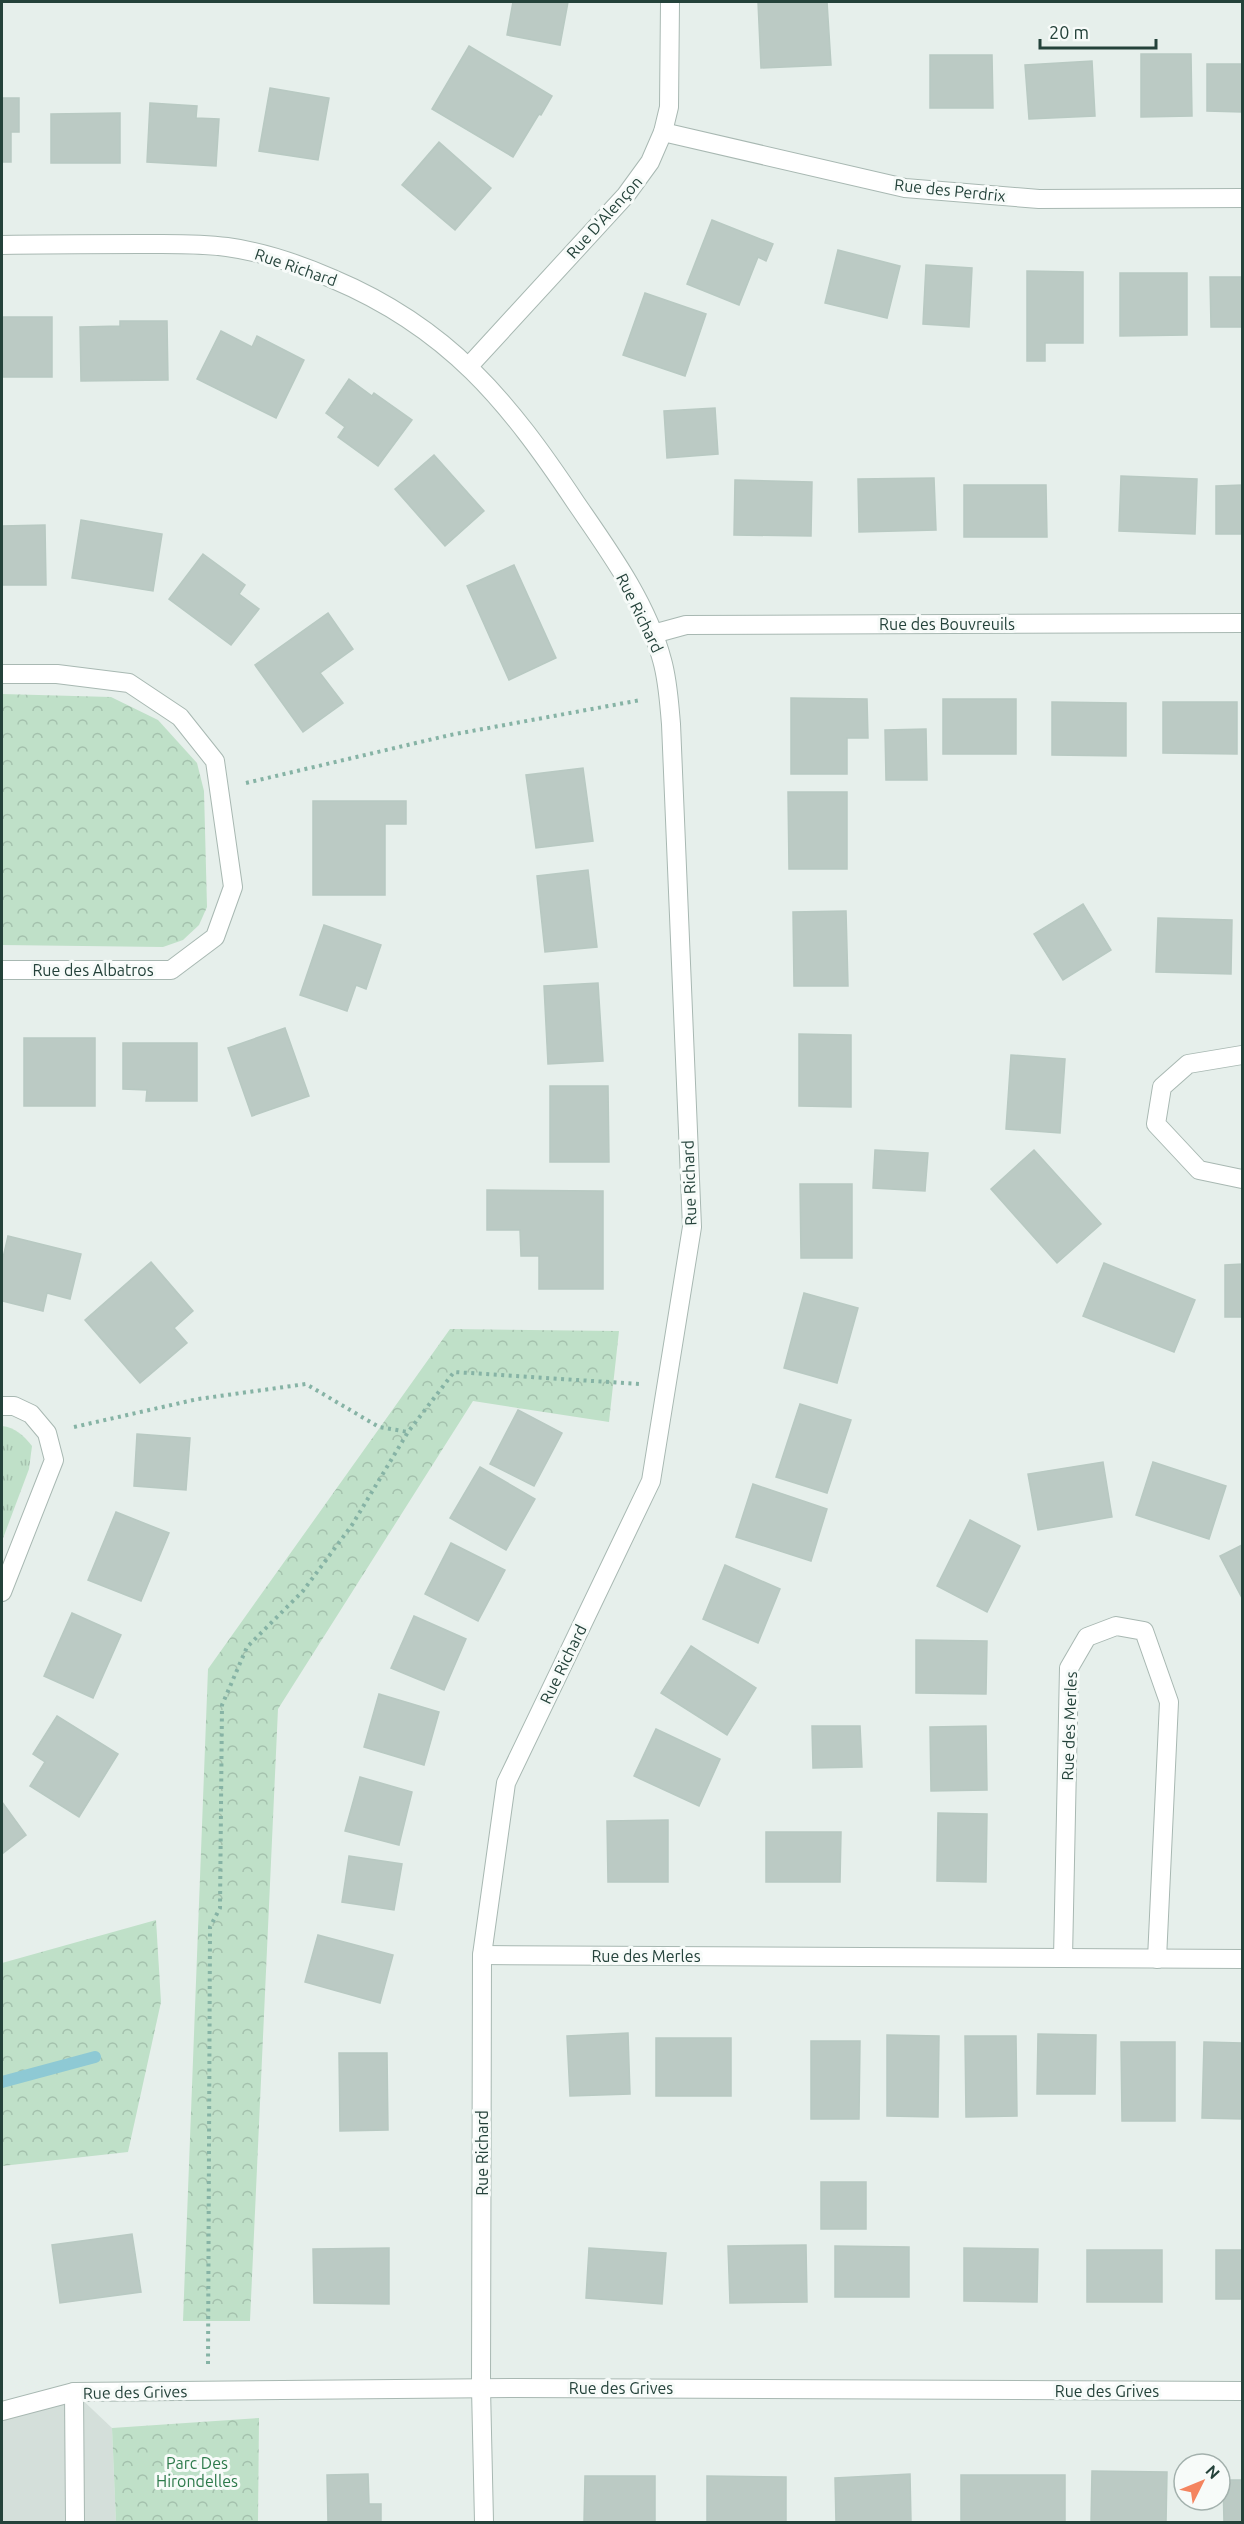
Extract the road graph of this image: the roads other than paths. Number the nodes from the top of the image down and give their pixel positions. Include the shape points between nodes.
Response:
1 (669, 2) edge
2 (663, 132) junction
3 (1242, 198) edge
4 (2, 245) edge
5 (469, 366) junction
6 (1242, 623) edge
7 (653, 634) junction
8 (2, 674) edge
9 (2, 970) edge
10 (1242, 1055) edge
11 (1242, 1179) edge
12 (2, 1406) edge
13 (2, 1592) edge
14 (482, 1955) junction
15 (1063, 1958) junction
16 (1157, 1959) junction
17 (1242, 1959) edge
18 (481, 2388) junction
19 (1242, 2391) edge
20 (74, 2392) junction
21 (2, 2411) edge
22 (75, 2523) edge
23 (484, 2523) edge

1 - 2 street, Rue D'Alençon via 670,90
2 - 3 street, Rue des Perdrix via 905,188 1039,199
2 - 5 street, Rue D'Alençon via 650,162 626,195
4 - 5 street, Rue Richard via 200,244 276,257 373,297 431,333
5 - 7 street, Rue Richard via 511,412 568,490 619,568
6 - 7 street, Rue des Bouvreuils via 686,625
7 - 14 street, Rue Richard via 669,695 692,1227 651,1481 506,1783
8 - 9 street, Rue des Albatros via 57,674 129,683 180,717 215,761 233,887 215,937 171,970
10 - 11 street via 1188,1064 1162,1087 1156,1124 1199,1170
12 - 13 street via 14,1406 32,1414 47,1433 54,1460
14 - 15 street, Rue des Merles
14 - 18 street, Rue Richard
15 - 16 street, Rue des Merles
15 - 16 street, Rue des Merles via 1069,1668 1087,1637 1116,1626 1144,1632 1169,1702
16 - 17 street, Rue des Merles
18 - 19 street, Rue des Grives
18 - 20 street, Rue des Grives
18 - 23 street, Rue Richard
20 - 21 street, Rue des Grives
20 - 22 street

